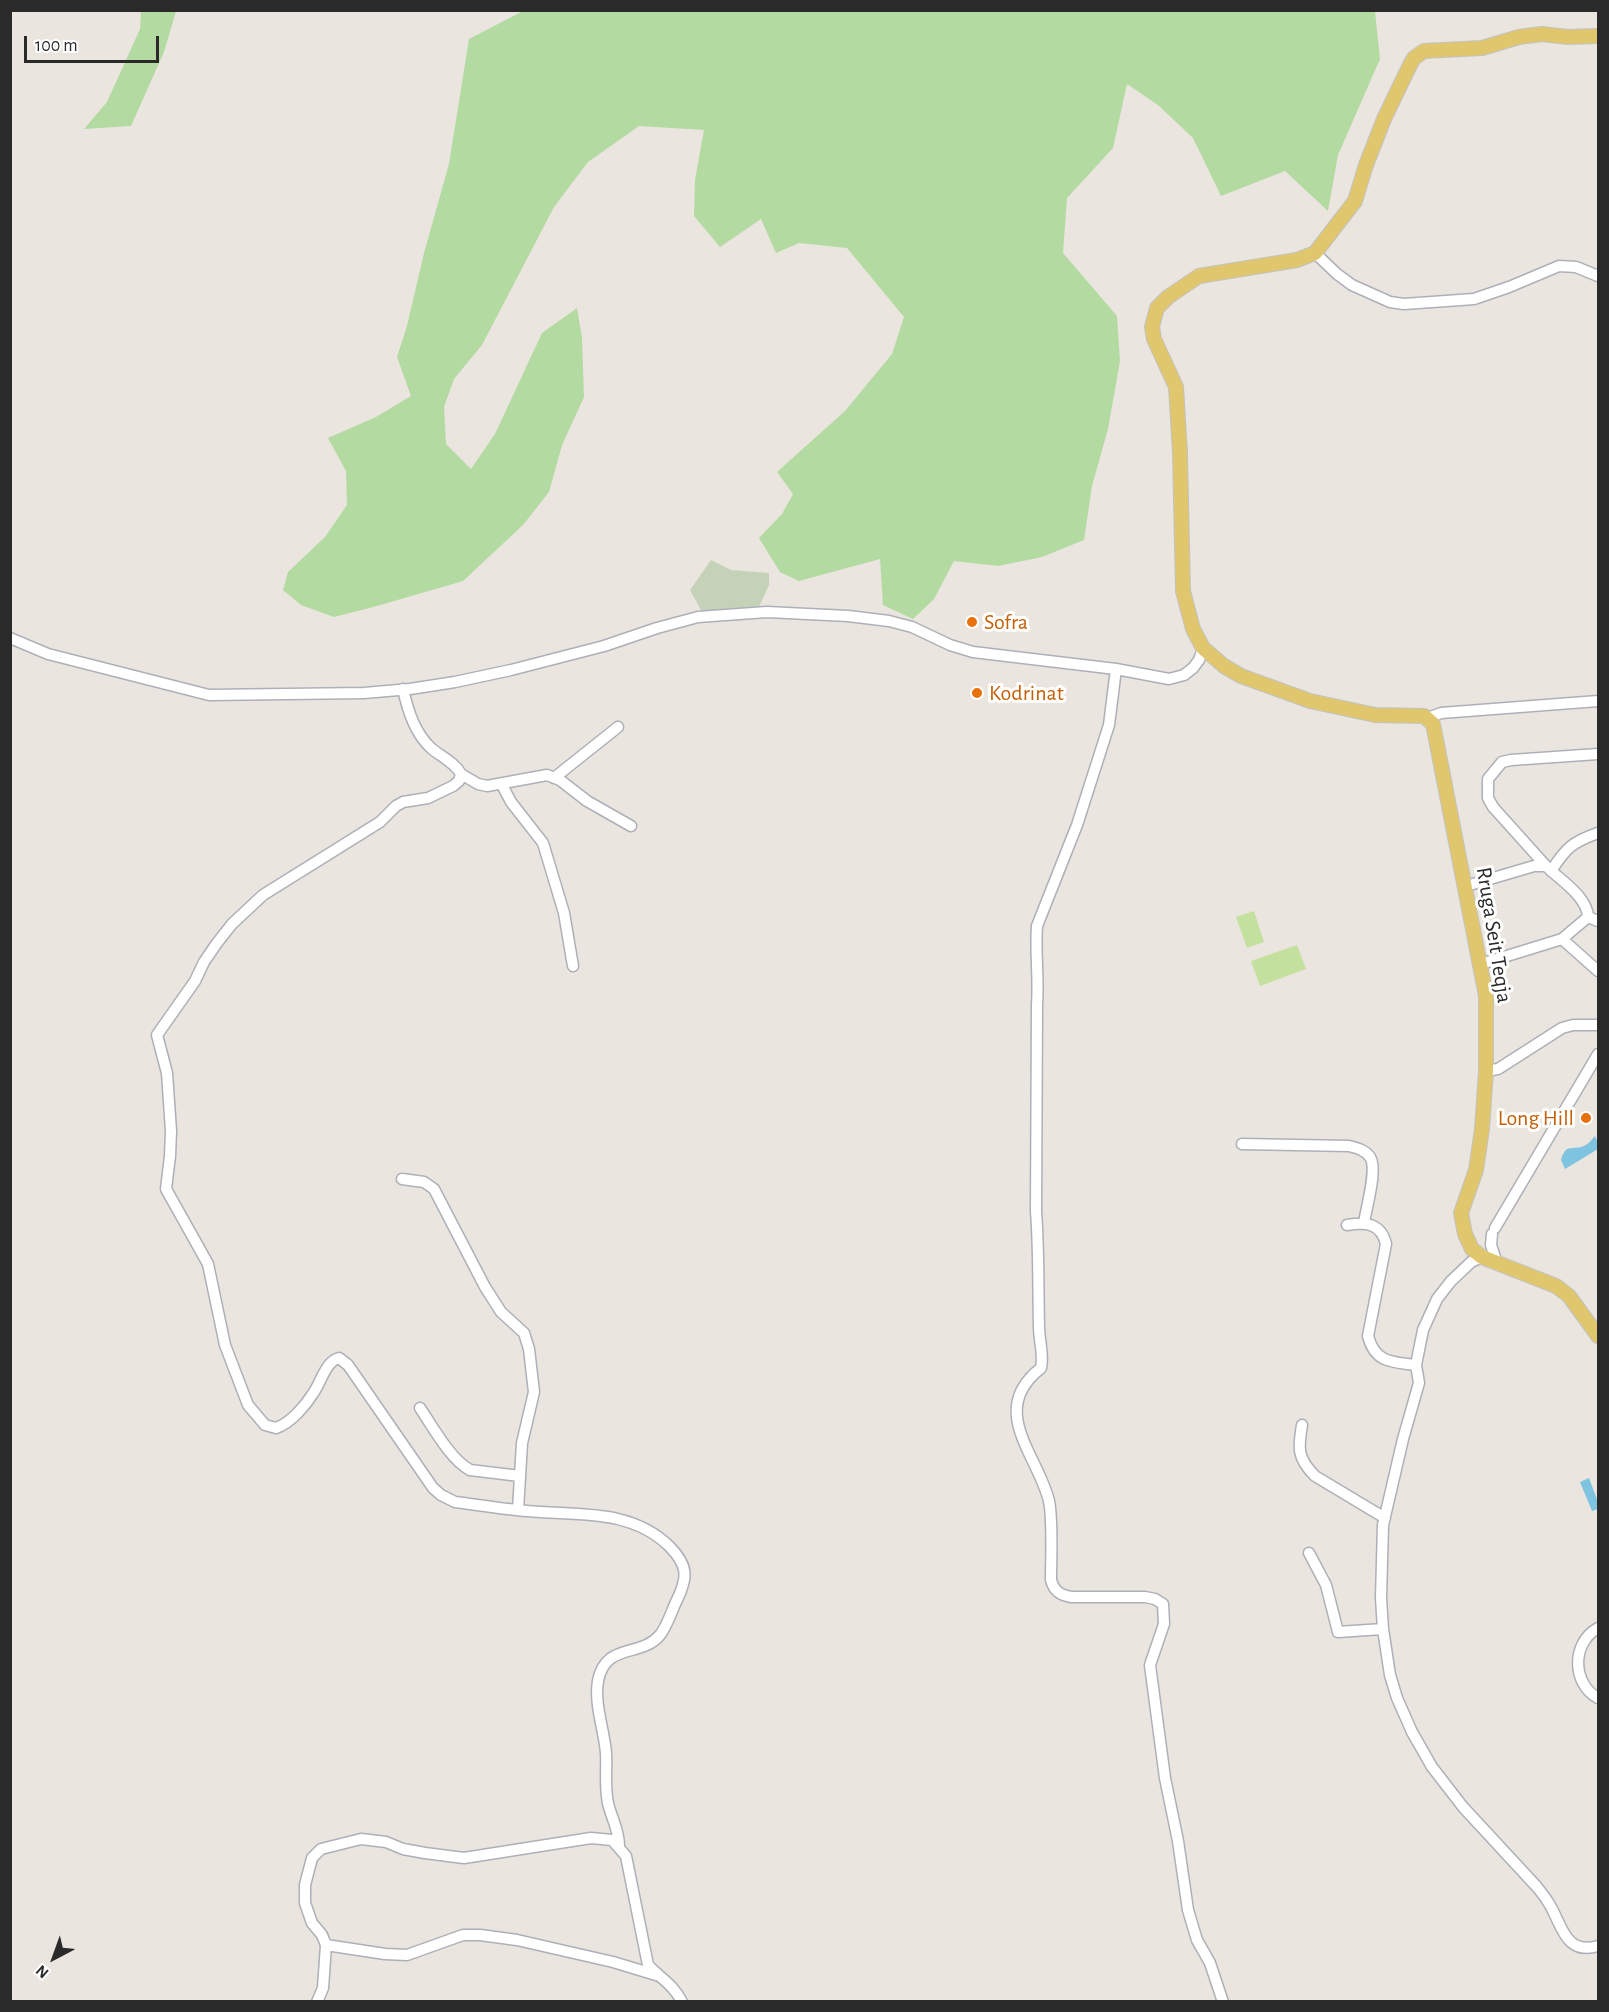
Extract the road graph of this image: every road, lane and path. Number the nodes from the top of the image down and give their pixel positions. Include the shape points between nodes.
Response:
1 (1599, 36) edge
2 (1315, 253) junction
3 (1599, 276) edge
4 (10, 638) edge
5 (1203, 648) junction
6 (1116, 669) junction
7 (403, 689) junction
8 (1599, 702) edge
9 (1428, 718) junction
10 (618, 727) dead end
11 (1599, 754) edge
12 (461, 774) junction
13 (554, 778) junction
14 (502, 784) junction
15 (631, 826) dead end
16 (1599, 833) edge
17 (1549, 869) junction
18 (1473, 884) dead end
19 (1587, 916) junction
20 (1599, 921) edge
21 (1562, 939) junction
22 (1481, 964) junction
23 (573, 966) dead end
24 (1599, 971) edge
25 (1599, 1025) edge
26 (1599, 1054) edge
27 (1486, 1071) junction
28 (1242, 1144) dead end
29 (402, 1179) dead end
30 (1364, 1223) junction
31 (1347, 1225) dead end
32 (1482, 1257) junction
33 (1497, 1263) junction
34 (1599, 1336) edge
35 (1416, 1365) junction
36 (420, 1408) dead end
37 (1302, 1425) dead end
38 (520, 1476) junction
39 (518, 1510) junction
40 (1385, 1518) junction
41 (1309, 1553) dead end
42 (1599, 1628) edge
43 (1383, 1629) junction
44 (1599, 1698) edge
45 (619, 1846) junction
46 (326, 1944) junction
47 (1599, 1946) edge
48 (657, 1975) junction
49 (317, 2001) edge
50 (682, 2001) edge
51 (1223, 2001) edge

1 - 2 main road via 1542,34 1482,48 1419,54 1384,120 1355,201
2 - 3 street via 1352,285 1404,304 1474,299 1559,266 1576,267
2 - 5 main road via 1297,260 1199,276 1168,297 1153,318 1154,339 1176,387 1183,591 1192,629
4 - 7 street via 48,654 208,695
5 - 6 street via 1193,668 1178,678
5 - 9 main road via 1241,676 1311,701 1375,715
6 - 7 street via 973,652 889,621 767,612 698,617 511,670
6 - 51 street via 1109,725 1077,825 1037,926 1036,1211 1039,1341 1043,1359 1041,1368 1023,1386 1017,1416 1025,1447 1050,1503 1053,1588 1071,1597 1144,1597 1163,1604 1164,1624 1150,1665 1165,1778 1188,1910
7 - 12 street via 421,737
8 - 9 street via 1441,713
9 - 22 main road, Rruga Seit Teqja via 1434,728
10 - 13 street
11 - 17 street via 1511,760 1502,762 1488,778 1488,798
12 - 14 street via 487,786
12 - 39 street via 453,786 428,798 396,806 380,822 263,895 217,943 157,1035 167,1073 171,1131 166,1189 208,1264 225,1345 248,1405 265,1425 276,1428 289,1421 313,1394 331,1362 339,1358 348,1365 441,1495 455,1502
13 - 14 street via 547,775
13 - 15 street
14 - 23 street via 543,843 564,913
16 - 17 street via 1569,846
17 - 18 street via 1534,866
17 - 19 street via 1580,898
19 - 20 street
19 - 21 street
21 - 22 street
21 - 24 street
22 - 27 main road, Rruga Seit Teqja via 1486,996
25 - 27 street via 1573,1024 1562,1028 1498,1069
26 - 33 street via 1493,1231 1491,1245
27 - 32 main road, Rruga Seit Teqja via 1476,1170 1461,1213 1472,1249
28 - 30 street via 1349,1146 1363,1150 1374,1167
29 - 38 street via 424,1182 434,1189 485,1287 501,1312 524,1333 534,1392 522,1443
30 - 31 street
30 - 35 street via 1384,1235 1386,1244 1368,1336 1371,1348 1393,1362
32 - 33 main road
32 - 35 street via 1471,1262 1437,1299 1423,1330
33 - 34 main road via 1556,1286 1575,1303
35 - 40 street via 1419,1383
36 - 38 street via 463,1466
37 - 40 street via 1299,1446 1308,1469
38 - 39 street
39 - 45 street via 622,1520 644,1528 664,1542 685,1566 681,1591 662,1632 644,1646 611,1656 598,1680 608,1806
40 - 43 street
41 - 43 street via 1326,1585 1338,1632
42 - 44 street via 1584,1642 1578,1663 1581,1681
43 - 47 street via 1397,1698 1432,1767 1549,1902 1565,1936 1578,1947
45 - 46 street via 612,1840 591,1838 464,1858 361,1839 321,1849 308,1869 305,1904
45 - 48 street via 626,1856 648,1965
46 - 48 street via 406,1955 463,1935 480,1935 517,1940
46 - 49 street via 323,1988
48 - 50 street via 671,1985

